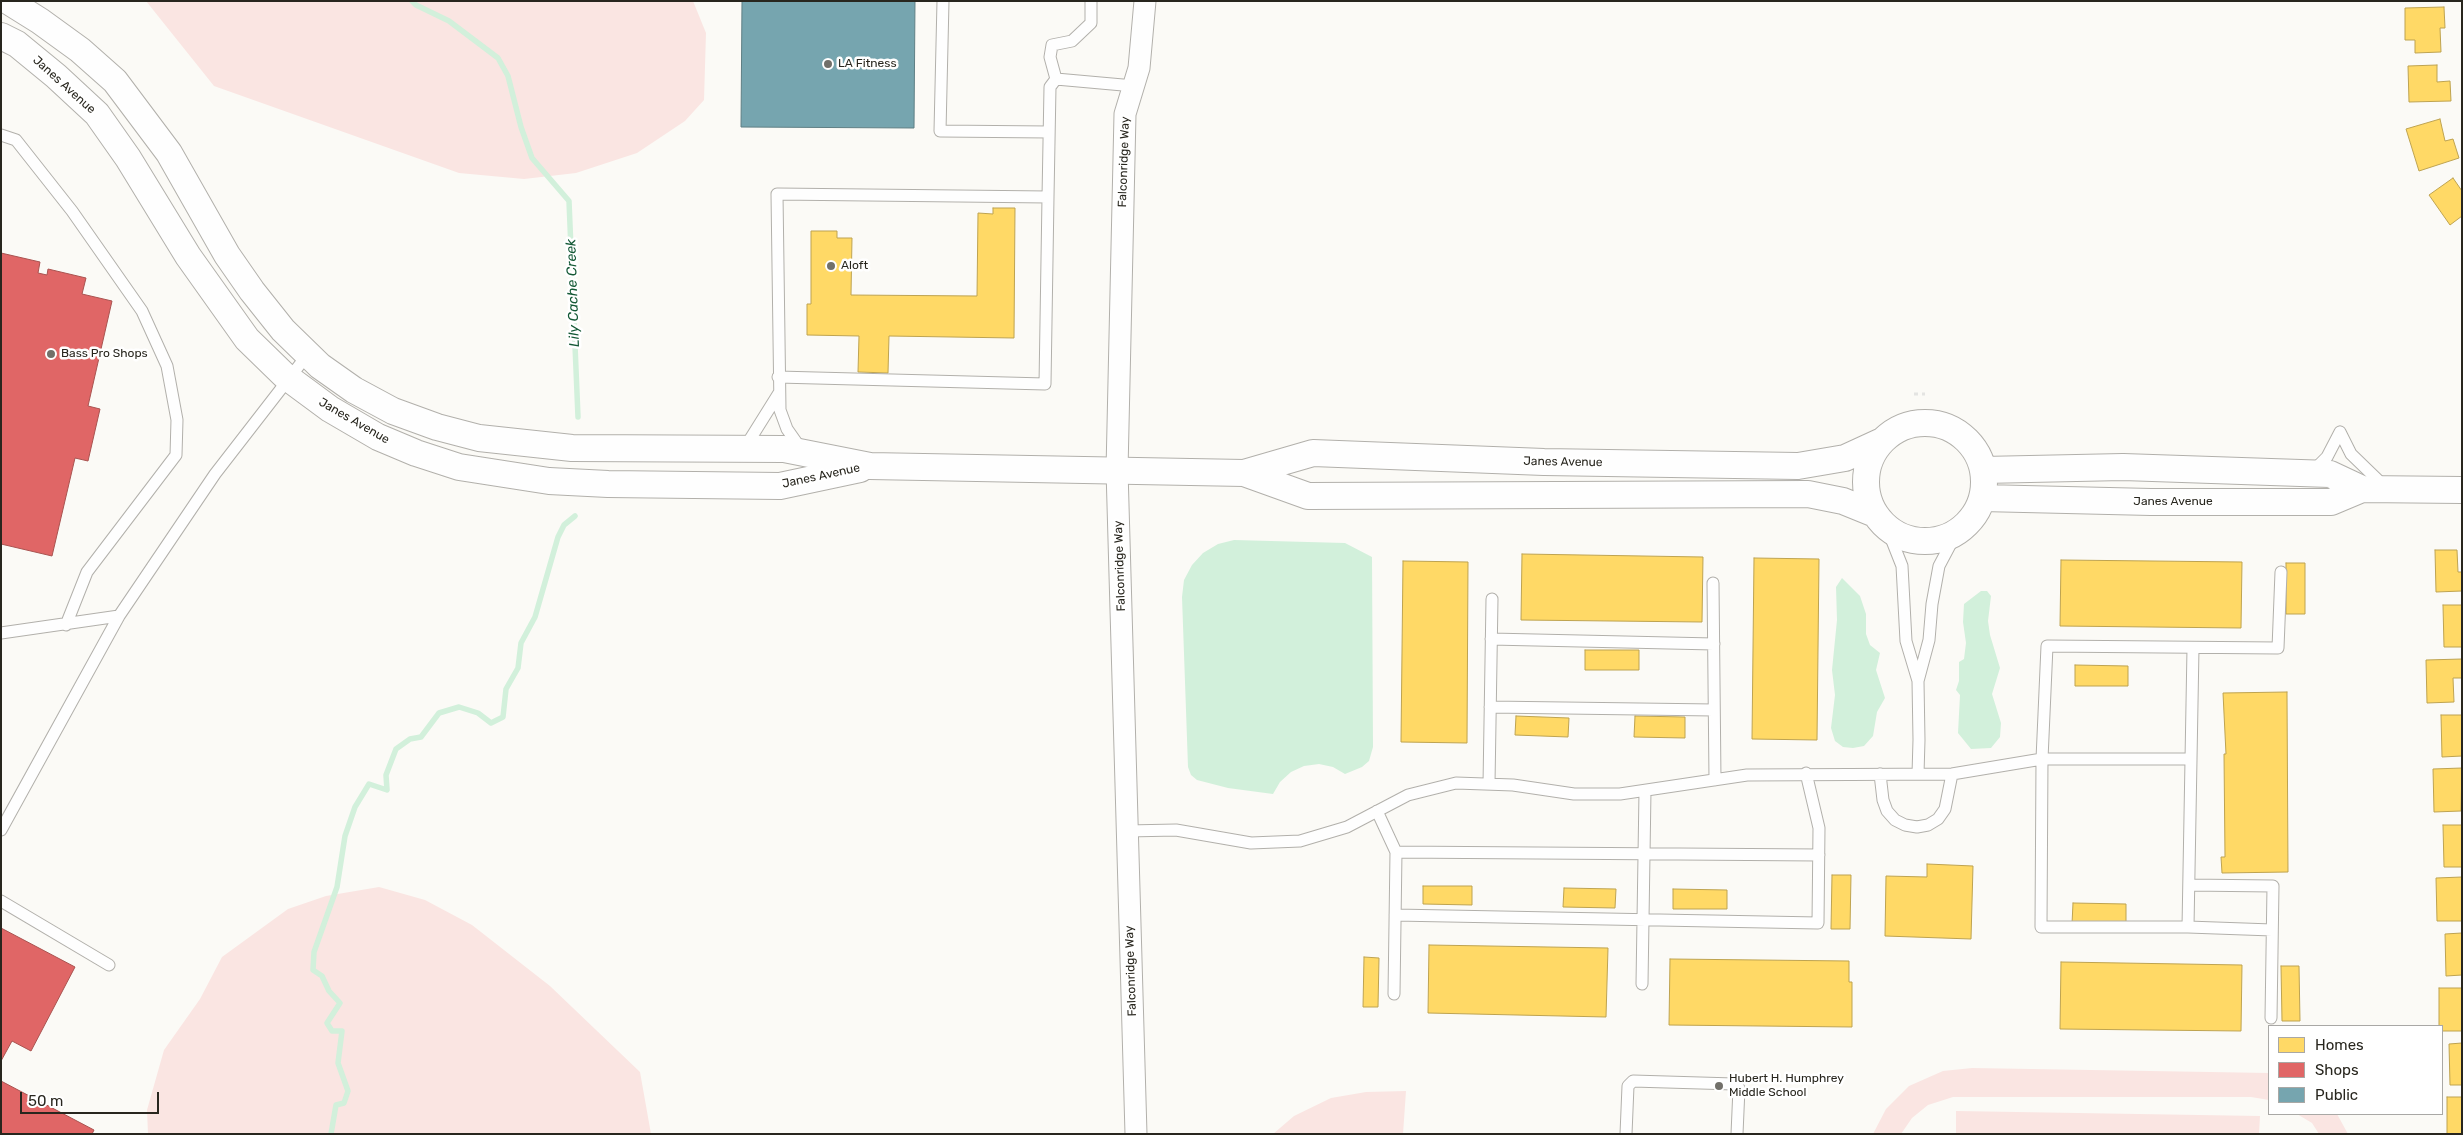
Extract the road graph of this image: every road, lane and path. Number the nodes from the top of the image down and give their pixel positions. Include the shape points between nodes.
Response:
1 (8, 1) edge
2 (943, 1) edge
3 (1091, 1) edge
4 (1145, 1) edge
5 (1, 36) edge
6 (1056, 79) junction
7 (1134, 86) junction
8 (1049, 132) junction
9 (1, 135) edge
10 (1048, 197) junction
11 (308, 354) junction
12 (778, 377) junction
13 (290, 379) junction
14 (778, 393) junction
15 (1914, 394) dead end
16 (1925, 394) dead end
17 (1882, 441) junction
18 (743, 449) junction
19 (804, 453) junction
20 (870, 466) junction
21 (1117, 470) junction
22 (1983, 470) junction
23 (1244, 473) junction
24 (2310, 473) junction
25 (2362, 489) junction
26 (2388, 489) junction
27 (2462, 490) edge
28 (1982, 498) junction
29 (1881, 522) junction
30 (1957, 532) junction
31 (2282, 572) dead end
32 (1713, 584) dead end
33 (1492, 599) dead end
34 (119, 616) junction
35 (66, 625) junction
36 (1, 632) edge
37 (1492, 639) junction
38 (1714, 644) junction
39 (2193, 648) junction
40 (1918, 681) junction
41 (1490, 708) junction
42 (1714, 710) junction
43 (2042, 759) junction
44 (2190, 759) junction
45 (1806, 773) junction
46 (1880, 774) junction
47 (1918, 774) junction
48 (1952, 774) junction
49 (1715, 780) junction
50 (1489, 784) junction
51 (1645, 790) junction
52 (1377, 811) junction
53 (1, 830) edge
54 (1127, 831) junction
55 (1396, 852) junction
56 (1644, 854) junction
57 (1819, 855) junction
58 (2189, 885) junction
59 (1, 902) edge
60 (1395, 915) junction
61 (1643, 920) junction
62 (2188, 928) junction
63 (2272, 930) junction
64 (109, 966) dead end
65 (1642, 984) dead end
66 (1394, 994) dead end
67 (2271, 1018) dead end
68 (1136, 1134) edge
69 (1626, 1134) edge
70 (1737, 1134) edge

1 - 11 street, Janes Avenue via 72,44 115,81 169,153 247,284 283,330
2 - 8 lane via 940,131
3 - 6 lane via 1091,23 1072,41 1052,45 1050,57
4 - 7 street, Falconridge Way via 1139,68
5 - 13 street, Janes Avenue via 17,44 97,114 216,298 246,339
6 - 7 lane
6 - 8 lane via 1050,87
7 - 21 street, Falconridge Way via 1125,114
8 - 10 lane
9 - 35 lane via 16,140 72,211 142,311 168,366 177,420 176,455 87,572
10 - 12 lane via 777,194
10 - 12 lane via 1045,384
11 - 13 lane
11 - 18 street, Janes Avenue via 354,390 393,411 479,438 572,448
12 - 14 lane
13 - 20 street, Janes Avenue via 330,409 378,437 459,467 503,475 608,484 780,486
13 - 34 lane via 215,474
14 - 18 lane
14 - 19 lane via 786,429
15 - 16 path
17 - 22 street, Janes Avenue via 1899,428 1920,422 1942,425 1960,434 1975,450
17 - 23 street, Janes Avenue via 1845,458 1798,466 1544,462 1312,453
17 - 29 street, Janes Avenue via 1870,457 1866,476 1867,496
18 - 19 street, Janes Avenue via 784,449
19 - 20 street, Janes Avenue
20 - 21 street, Janes Avenue
21 - 23 street, Janes Avenue
21 - 54 street, Falconridge Way
22 - 24 street, Janes Avenue via 2123,467
22 - 28 street, Janes Avenue
23 - 29 street, Janes Avenue via 1308,496 1808,494 1843,501
24 - 25 street, Janes Avenue via 2330,474
24 - 26 lane via 2327,457 2340,432 2351,454
25 - 26 street, Janes Avenue
25 - 28 street, Janes Avenue via 2331,502
26 - 27 street, Janes Avenue
28 - 30 street, Janes Avenue via 1973,517
29 - 30 street, Janes Avenue via 1903,538 1922,542 1940,540
29 - 40 lane via 1902,566 1906,641
30 - 40 lane via 1939,566 1929,640
31 - 39 lane via 2278,648
32 - 38 lane
33 - 37 lane
34 - 35 lane
34 - 53 lane
35 - 36 lane
37 - 38 lane
37 - 41 lane
38 - 42 lane
39 - 43 lane via 2047,646
39 - 44 lane
40 - 47 lane
41 - 42 lane
41 - 50 lane
42 - 49 lane
43 - 44 lane
43 - 48 lane
43 - 62 lane via 2041,926
44 - 58 lane
45 - 46 lane
45 - 49 lane via 1747,774
45 - 57 lane via 1819,828
46 - 47 lane
46 - 48 lane via 1887,811 1895,820 1917,827 1933,822 1945,809
47 - 48 lane
49 - 51 lane
50 - 51 lane via 1574,794 1620,794
50 - 52 lane via 1456,784 1408,795
51 - 56 lane
52 - 54 lane via 1347,827 1300,841 1251,843 1176,830
52 - 55 lane
54 - 68 street, Falconridge Way
55 - 56 lane
55 - 60 lane
56 - 57 lane
56 - 61 lane
57 - 61 lane via 1818,923
58 - 62 lane
58 - 63 lane via 2273,886
59 - 64 lane
60 - 61 lane
60 - 66 lane
61 - 65 lane
62 - 63 lane
63 - 67 lane
69 - 70 lane via 1628,1086 1634,1081 1734,1084 1739,1088

